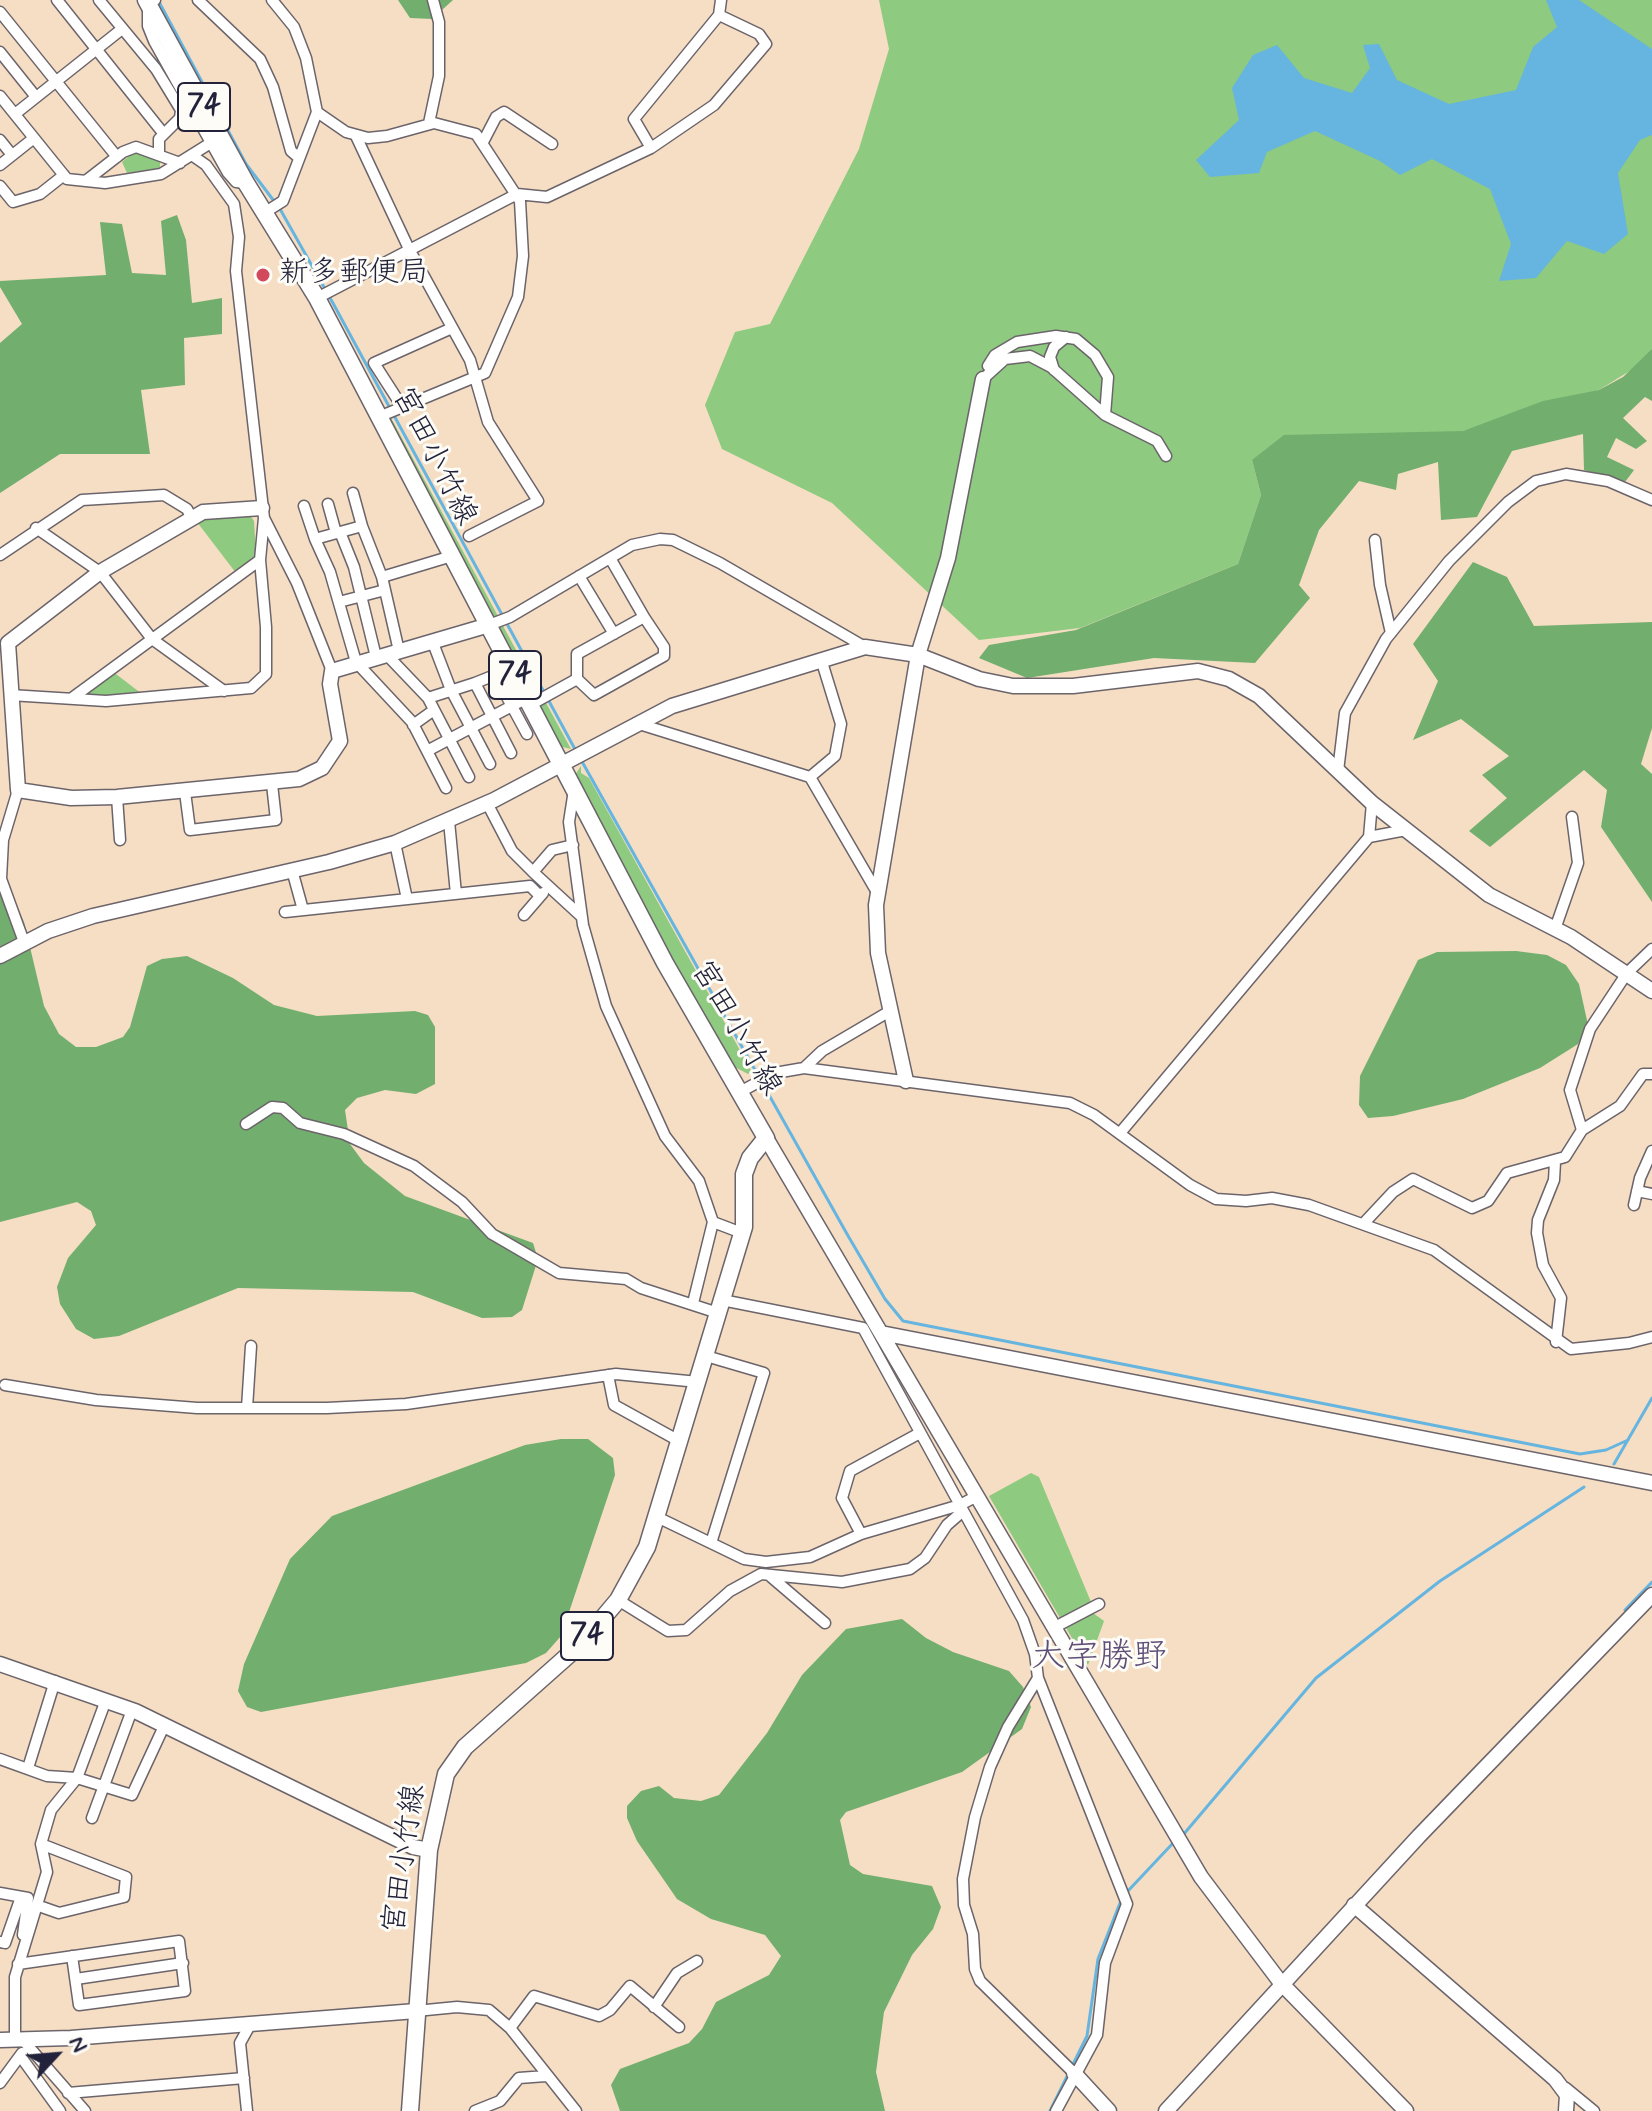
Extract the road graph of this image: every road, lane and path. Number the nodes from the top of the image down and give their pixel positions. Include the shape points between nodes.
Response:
1 (57, 0) edge
2 (99, 0) edge
3 (198, 0) edge
4 (272, 0) edge
5 (433, 0) edge
6 (721, 0) edge
7 (150, 1) edge
8 (0, 12) edge
9 (719, 15) junction
10 (122, 29) junction
11 (96, 49) junction
12 (0, 52) edge
13 (56, 81) junction
14 (0, 96) edge
15 (36, 97) junction
16 (317, 112) junction
17 (15, 114) junction
18 (429, 123) junction
19 (163, 133) junction
20 (356, 136) junction
21 (34, 138) junction
22 (0, 140) edge
23 (483, 142) junction
24 (209, 144) junction
25 (552, 144) dead end
26 (651, 148) junction
27 (159, 153) junction
28 (12, 155) junction
29 (193, 156) junction
30 (117, 157) junction
31 (298, 157) junction
32 (180, 163) junction
33 (0, 165) edge
34 (64, 175) junction
35 (87, 180) junction
36 (246, 183) junction
37 (0, 186) edge
38 (517, 194) junction
39 (264, 213) junction
40 (409, 249) junction
41 (324, 294) junction
42 (452, 328) junction
43 (1066, 337) junction
44 (1054, 370) junction
45 (478, 379) junction
46 (983, 379) junction
47 (392, 411) junction
48 (1105, 415) junction
49 (1166, 456) dead end
50 (353, 493) dead end
51 (1652, 500) edge
52 (328, 504) dead end
53 (304, 506) dead end
54 (263, 513) junction
55 (192, 519) junction
56 (362, 526) junction
57 (36, 528) junction
58 (338, 533) junction
59 (469, 536) dead end
60 (315, 539) junction
61 (1375, 540) dead end
62 (0, 555) edge
63 (452, 556) junction
64 (610, 558) junction
65 (260, 560) junction
66 (100, 572) junction
67 (579, 576) junction
68 (382, 577) junction
69 (385, 590) junction
70 (362, 596) junction
71 (339, 602) junction
72 (644, 617) junction
73 (500, 621) junction
74 (1391, 633) junction
75 (614, 634) junction
76 (152, 639) junction
77 (3, 642) edge
78 (433, 643) junction
79 (865, 647) junction
80 (387, 654) junction
81 (918, 655) junction
82 (821, 659) junction
83 (356, 662) junction
84 (332, 671) junction
85 (577, 679) junction
86 (475, 683) junction
87 (451, 690) junction
88 (224, 691) junction
89 (10, 695) junction
90 (72, 698) junction
91 (428, 698) junction
92 (533, 700) junction
93 (434, 710) junction
94 (492, 717) junction
95 (636, 723) junction
96 (413, 725) junction
97 (471, 728) junction
98 (527, 734) dead end
99 (450, 739) junction
100 (427, 751) junction
101 (511, 753) dead end
102 (490, 764) dead end
103 (563, 765) junction
104 (1338, 771) junction
105 (469, 777) dead end
106 (810, 777) junction
107 (272, 784) junction
108 (575, 787) junction
109 (446, 788) dead end
110 (18, 790) junction
111 (185, 792) junction
112 (117, 797) junction
113 (487, 803) junction
114 (1372, 803) junction
115 (1572, 817) dead end
116 (449, 821) junction
117 (1406, 830) junction
118 (1369, 837) junction
119 (120, 840) dead end
120 (395, 843) junction
121 (573, 845) junction
122 (292, 870) junction
123 (533, 872) junction
124 (543, 892) junction
125 (456, 894) junction
126 (878, 894) junction
127 (407, 899) junction
128 (303, 910) junction
129 (285, 912) dead end
130 (524, 915) dead end
131 (582, 917) junction
132 (1555, 929) junction
133 (24, 942) junction
134 (1652, 949) edge
135 (0, 956) edge
136 (1627, 973) junction
137 (1652, 991) edge
138 (890, 1011) junction
139 (804, 1068) junction
140 (1652, 1074) edge
141 (906, 1081) junction
142 (740, 1092) junction
143 (246, 1124) dead end
144 (1582, 1130) junction
145 (1120, 1133) junction
146 (766, 1138) junction
147 (1652, 1151) edge
148 (1555, 1162) junction
149 (1637, 1191) junction
150 (1652, 1194) edge
151 (1634, 1205) dead end
152 (713, 1222) junction
153 (1364, 1223) junction
154 (742, 1233) junction
155 (693, 1303) junction
156 (720, 1306) junction
157 (881, 1333) junction
158 (1652, 1337) edge
159 (1556, 1342) junction
160 (251, 1346) dead end
161 (706, 1356) junction
162 (608, 1375) junction
163 (698, 1382) junction
164 (5, 1385) dead end
165 (247, 1408) junction
166 (918, 1434) junction
167 (681, 1442) junction
168 (1652, 1483) edge
169 (977, 1496) junction
170 (961, 1508) junction
171 (657, 1517) junction
172 (861, 1534) junction
173 (711, 1543) junction
174 (758, 1562) junction
175 (768, 1574) junction
176 (1652, 1595) edge
177 (618, 1600) junction
178 (1096, 1605) dead end
179 (825, 1623) dead end
180 (1055, 1627) junction
181 (0, 1664) edge
182 (1038, 1678) junction
183 (55, 1681) junction
184 (106, 1700) junction
185 (132, 1710) junction
186 (165, 1724) junction
187 (0, 1759) edge
188 (28, 1768) junction
189 (77, 1778) junction
190 (104, 1787) junction
191 (92, 1818) dead end
192 (41, 1844) junction
193 (429, 1850) junction
194 (0, 1893) edge
195 (21, 1897) junction
196 (1354, 1905) junction
197 (39, 1906) junction
198 (0, 1942) edge
199 (22, 1947) junction
200 (72, 1956) junction
201 (697, 1961) dead end
202 (183, 1963) junction
203 (18, 1964) junction
204 (76, 1979) junction
205 (0, 1980) edge
206 (15, 1982) junction
207 (1281, 1983) junction
208 (654, 2007) junction
209 (416, 2011) junction
210 (250, 2025) junction
211 (679, 2027) dead end
212 (510, 2028) junction
213 (12, 2039) edge
214 (21, 2057) junction
215 (1074, 2073) junction
216 (546, 2076) junction
217 (244, 2078) junction
218 (1555, 2079) junction
219 (0, 2083) edge
220 (68, 2093) junction
221 (60, 2111) edge
222 (85, 2111) edge
223 (247, 2111) edge
224 (410, 2111) edge
225 (475, 2111) edge
226 (576, 2111) edge
227 (1056, 2111) edge
228 (1109, 2111) edge
229 (1166, 2111) edge
230 (1406, 2111) edge
231 (1566, 2111) edge
232 (1594, 2111) edge

1 - 11 street
2 - 10 street
3 - 31 street via 260,59 291,151
4 - 16 street via 294,27
5 - 18 street via 439,76
6 - 9 street
7 - 24 street via 148,26 154,41
7 - 36 main road, 宮田小竹線 / 74
8 - 13 street
9 - 26 street via 634,119
9 - 26 street via 759,34 766,44 714,105
10 - 11 street
10 - 19 street via 181,110 180,118
11 - 13 street
11 - 19 street
12 - 15 street
13 - 15 street
13 - 30 street
14 - 17 street
15 - 17 street
16 - 20 street
16 - 31 street
17 - 21 street
18 - 20 street via 387,136
18 - 23 street via 476,134
19 - 27 street
20 - 40 street
21 - 28 street
21 - 34 street
22 - 28 street
23 - 25 street via 504,112
23 - 38 street
24 - 29 street
24 - 36 street via 236,182
26 - 38 street via 547,197
27 - 30 street via 136,147
27 - 32 street
28 - 33 street
29 - 32 street
29 - 54 street via 228,195 237,217 236,271
30 - 35 street
31 - 39 street via 283,201
32 - 35 street via 142,178
34 - 35 street
34 - 37 street via 40,194 13,202
36 - 39 main road, 宮田小竹線 / 74
38 - 40 street
38 - 45 street via 523,221 518,297 496,354
39 - 41 main road, 宮田小竹線 / 74
40 - 41 street
40 - 42 street
41 - 47 main road, 宮田小竹線 / 74
42 - 45 street
42 - 47 street via 374,363
43 - 44 street via 1050,357
43 - 46 street via 1005,348
43 - 48 street via 1087,346 1104,366 1110,387
44 - 46 street via 1020,355 998,363
44 - 48 street
45 - 47 street
45 - 59 street via 488,422 538,501
46 - 81 street via 948,558
47 - 63 main road, 宮田小竹線 / 74
48 - 49 street via 1157,441
50 - 56 street
51 - 74 street via 1591,477 1566,474 1536,481 1449,561
52 - 58 street
53 - 60 street
54 - 55 street via 210,509
54 - 65 street
54 - 84 street
55 - 57 street via 187,509 164,495 123,497 82,500
55 - 66 street
56 - 58 street
56 - 68 street
57 - 62 street
57 - 66 street
58 - 60 street
58 - 70 street
60 - 71 street
61 - 74 street
63 - 68 street
63 - 73 main road, 宮田小竹線 / 74
64 - 67 street
64 - 72 street
64 - 79 street via 645,541 673,540
65 - 76 street
65 - 88 street via 266,674 251,688
66 - 76 street
66 - 77 street
67 - 73 street
67 - 75 street
68 - 69 street
69 - 70 street
69 - 80 street
70 - 71 street
70 - 80 street
71 - 83 street
72 - 75 street
72 - 85 street via 664,647 664,656 594,695
73 - 78 street
73 - 92 main road, 宮田小竹線 / 74
74 - 104 street via 1345,713
75 - 85 street via 577,654
76 - 88 street
76 - 90 street
77 - 89 street
78 - 80 street
78 - 87 street
79 - 81 street
79 - 82 street
80 - 83 street
80 - 91 street
81 - 104 street via 1013,686 1073,686 1198,671 1218,674 1259,696
81 - 126 street
82 - 95 street via 721,688
82 - 106 street via 841,724 835,756
83 - 84 street
83 - 96 street
84 - 107 street via 340,728 336,751 311,774
85 - 92 street
86 - 87 street
86 - 92 street via 495,675
86 - 94 street
87 - 91 street
87 - 97 street
88 - 90 street via 106,701
89 - 90 street
89 - 110 street
91 - 93 street
92 - 94 street
92 - 98 street
92 - 103 main road, 宮田小竹線 / 74
93 - 96 street
93 - 99 street
94 - 97 street
94 - 101 street
95 - 103 street
95 - 106 street
96 - 100 street
97 - 99 street
97 - 102 street
99 - 100 street
99 - 105 street
100 - 109 street
103 - 108 main road, 宮田小竹線 / 74
103 - 113 street
104 - 114 street
106 - 126 street
107 - 111 street
107 - 111 street via 276,820 190,830
108 - 121 street via 569,822
108 - 142 main road, 宮田小竹線 / 74 via 665,963
110 - 112 street via 71,798
110 - 133 street via 3,840 1,879
111 - 112 street
112 - 119 street
113 - 116 street
113 - 123 street via 512,851
114 - 117 street
114 - 118 street
115 - 132 street via 1578,863
116 - 120 street
116 - 125 street
117 - 118 street
117 - 132 street via 1489,895
118 - 145 street
120 - 122 street
120 - 127 street
121 - 123 street via 552,850
121 - 131 street
122 - 128 street
122 - 133 street via 93,916
123 - 124 street
124 - 125 street via 530,886
124 - 130 street
124 - 131 street
125 - 127 street
126 - 138 street via 875,934
127 - 128 street
128 - 129 street
131 - 152 street via 606,1006 665,1136 699,1181
132 - 136 street
133 - 135 street
134 - 136 street
136 - 137 street
136 - 144 street via 1590,1029 1575,1066 1570,1090
138 - 139 street via 822,1051
138 - 141 street
139 - 141 street
139 - 142 street via 775,1073
140 - 144 street via 1643,1074 1620,1106
141 - 145 street via 1070,1103
142 - 146 main road, 宮田小竹線 / 74
143 - 155 street via 272,1107 283,1108 300,1123 344,1134 414,1166 462,1202 492,1234 559,1273 626,1279
144 - 148 street via 1565,1157
145 - 153 street via 1216,1199 1272,1198
146 - 154 main road, 宮田小竹線 / 74 via 744,1174
146 - 157 street
147 - 149 street
148 - 153 street via 1507,1173 1488,1201 1472,1208 1413,1179
148 - 159 street via 1537,1233 1543,1265 1561,1298
149 - 150 street
149 - 151 street
152 - 154 street
152 - 155 street
153 - 159 street via 1434,1250
154 - 156 main road, 宮田小竹線 / 74
155 - 156 street
156 - 161 main road, 宮田小竹線 / 74
156 - 166 street via 863,1328
157 - 168 street
157 - 169 street
158 - 159 street via 1571,1349
160 - 165 street
161 - 163 main road, 宮田小竹線 / 74
161 - 173 street via 764,1373
162 - 163 street
162 - 165 street via 406,1404
162 - 167 street via 614,1405
163 - 167 main road, 宮田小竹線 / 74
164 - 165 street via 96,1400
166 - 170 street
166 - 172 street via 850,1471 842,1498
167 - 171 main road, 宮田小竹線 / 74
169 - 170 street
169 - 180 street
170 - 172 street
170 - 175 street via 925,1558 910,1569 842,1582
170 - 182 street via 1023,1620
171 - 173 street
171 - 177 main road, 宮田小竹線 / 74
172 - 174 street via 810,1557
173 - 174 street
174 - 175 street
175 - 177 street via 740,1584 694,1625 676,1632
175 - 179 street
176 - 196 street
177 - 193 main road, 宮田小竹線 / 74 via 581,1644 453,1761
178 - 180 street
180 - 207 street via 1177,1839
181 - 183 street
182 - 215 street via 1127,1904 1103,1972 1097,2035
182 - 215 street via 990,1767 963,1879 964,1905 980,1981
183 - 184 street
183 - 188 street
184 - 185 street
184 - 189 street
185 - 186 street
185 - 190 street
186 - 190 street via 132,1795
186 - 193 street via 413,1847
187 - 188 street
188 - 189 street via 47,1776
189 - 190 street
189 - 192 street via 51,1810
190 - 191 street
192 - 197 street via 47,1872
192 - 197 street via 126,1877 124,1897 59,1913
193 - 209 main road, 宮田小竹線 / 74
194 - 195 street
195 - 198 street via 5,1943
195 - 199 street via 28,1898
196 - 207 street
196 - 218 street
197 - 199 street
199 - 203 street
200 - 202 street via 179,1941
200 - 203 street
200 - 204 street
201 - 208 street via 677,1973
202 - 204 street
202 - 204 street via 185,1991 79,2005
203 - 206 street
205 - 206 street
206 - 213 street
207 - 229 street
207 - 230 street
208 - 211 street
208 - 212 street via 630,1986 599,2016 534,1996
209 - 210 street
209 - 212 street via 476,2007 489,2010
209 - 224 main road, 宮田小竹線 / 74
210 - 213 street
210 - 217 street via 240,2043
212 - 216 street
213 - 214 street
213 - 220 street
214 - 219 street
214 - 221 street
215 - 227 street
215 - 228 street
216 - 225 street via 519,2078 500,2101
216 - 226 street
217 - 220 street
217 - 223 street
218 - 231 street via 1567,2095
218 - 232 street
220 - 222 street

